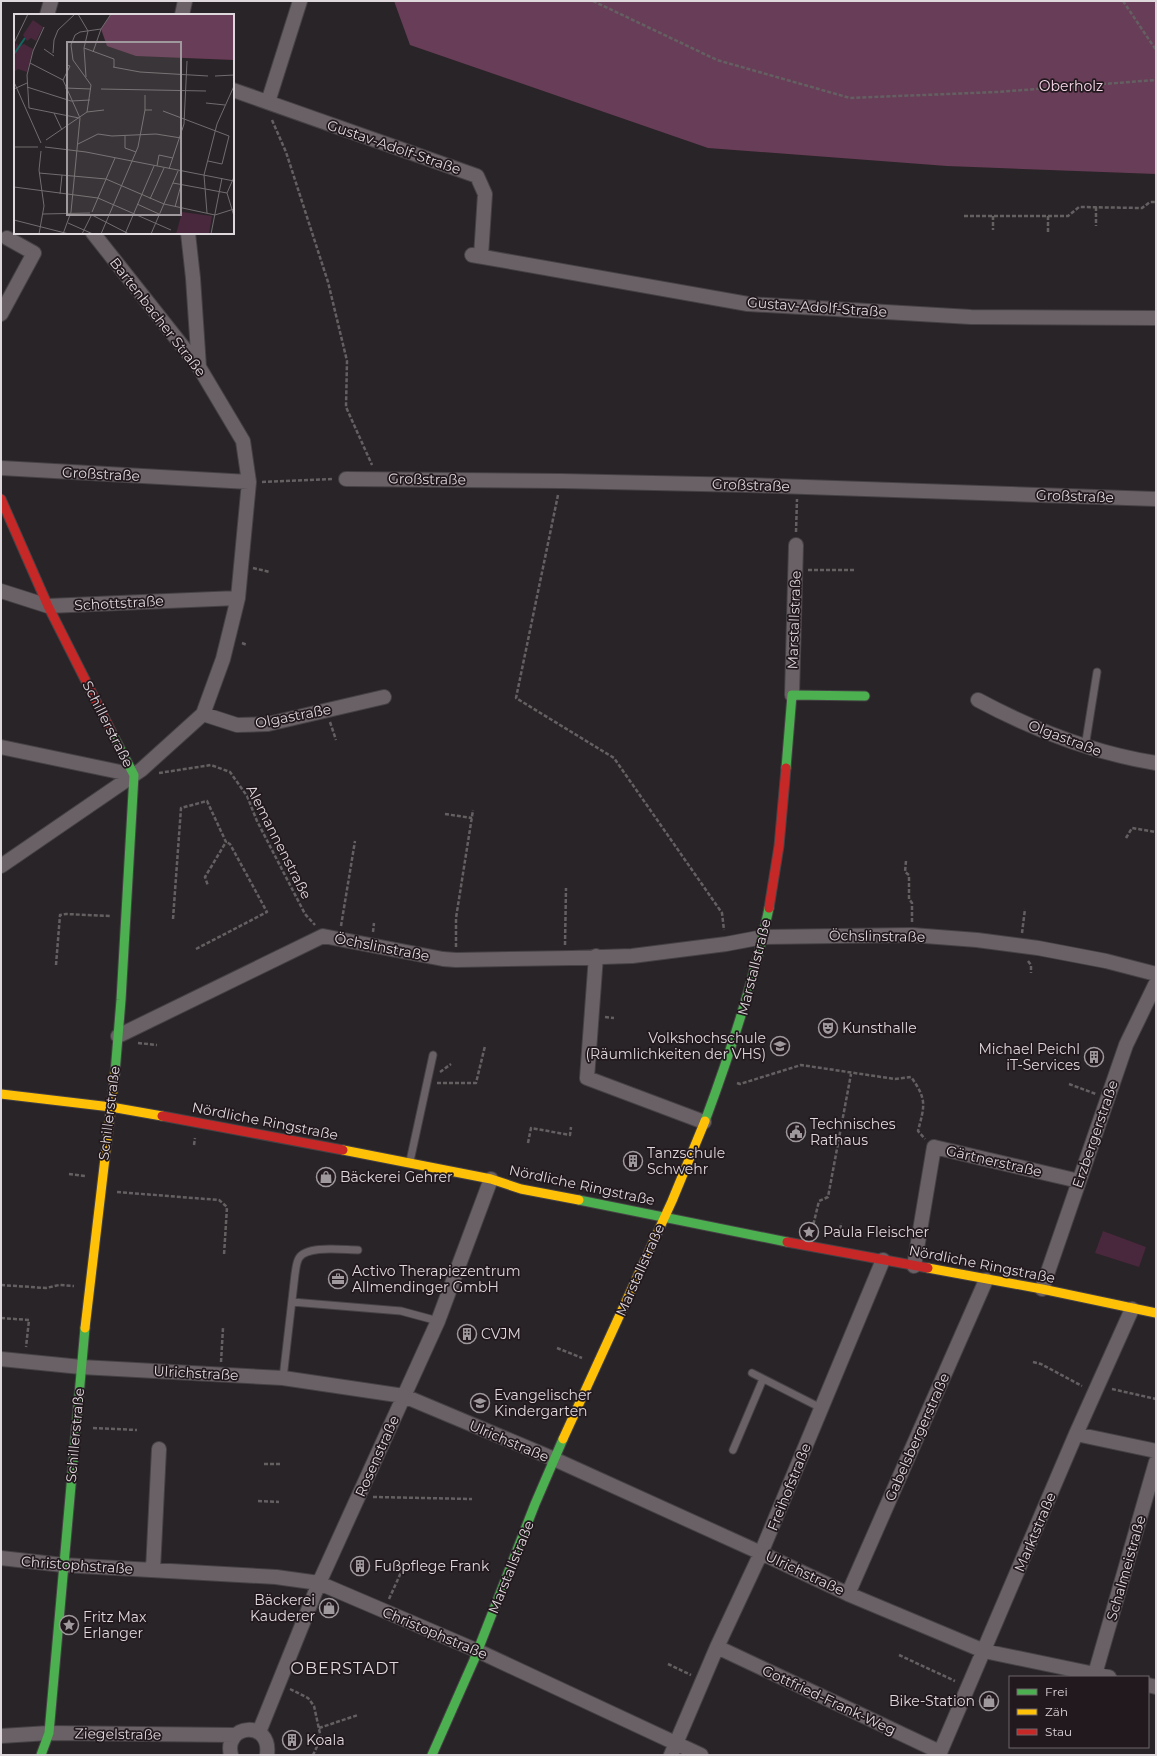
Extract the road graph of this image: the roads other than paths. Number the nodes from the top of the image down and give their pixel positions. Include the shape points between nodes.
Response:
1 (51, 1) edge
2 (185, 1) edge
3 (300, 1) edge
4 (46, 14) edge
5 (182, 14) edge
6 (234, 90) edge
7 (268, 102) junction
8 (94, 234) edge
9 (188, 234) edge
10 (7, 238) dead end
11 (1, 314) edge
12 (1156, 318) edge
13 (199, 367) junction
14 (1, 468) edge
15 (346, 479) road end
16 (249, 482) junction
17 (1, 498) edge
18 (1156, 499) edge
19 (796, 545) road end
20 (1, 591) edge
21 (238, 598) junction
22 (48, 606) junction
23 (1098, 672) dead end
24 (792, 695) junction
25 (865, 696) dead end
26 (384, 697) dead end
27 (978, 700) dead end
28 (203, 714) junction
29 (1, 747) edge
30 (1085, 747) junction
31 (1156, 763) edge
32 (137, 772) junction
33 (1, 866) edge
34 (763, 937) junction
35 (596, 956) junction
36 (1156, 974) edge
37 (1156, 983) edge
38 (118, 1036) junction
39 (433, 1055) dead end
40 (1, 1094) edge
41 (111, 1107) junction
42 (704, 1122) junction
43 (410, 1163) junction
44 (491, 1179) junction
45 (1079, 1181) junction
46 (664, 1217) junction
47 (358, 1250) dead end
48 (882, 1260) junction
49 (914, 1266) junction
50 (986, 1280) junction
51 (1042, 1289) junction
52 (292, 1302) junction
53 (1132, 1309) junction
54 (1156, 1313) edge
55 (438, 1322) junction
56 (1, 1359) edge
57 (82, 1367) junction
58 (752, 1373) dead end
59 (283, 1378) junction
60 (763, 1379) junction
61 (404, 1396) junction
62 (821, 1408) junction
63 (1076, 1434) junction
64 (159, 1449) dead end
65 (733, 1450) dead end
66 (1156, 1451) edge
67 (554, 1460) junction
68 (1156, 1462) edge
69 (761, 1552) junction
70 (1, 1558) edge
71 (63, 1565) junction
72 (153, 1570) junction
73 (319, 1583) junction
74 (848, 1594) junction
75 (717, 1647) junction
76 (478, 1650) junction
77 (984, 1651) junction
78 (1102, 1676) edge
79 (259, 1732) junction
80 (49, 1733) junction
81 (235, 1735) junction
82 (1, 1736) edge
83 (673, 1750) edge
84 (940, 1754) edge
85 (41, 1755) edge
86 (231, 1755) edge
87 (267, 1755) edge
88 (432, 1755) edge
89 (700, 1755) edge

1 - 4 street
2 - 5 street
3 - 7 street
6 - 7 street, Gustav-Adolf-Straße
7 - 12 street, Gustav-Adolf-Straße via 477,176 485,194 477,256 748,304 971,316
8 - 13 street, Bartenbacher Straße
9 - 13 street
10 - 11 street via 34,253
13 - 16 street, Bartenbacher Straße via 243,441
14 - 16 street, Großstraße
15 - 18 street, Großstraße via 561,480
16 - 21 street, Bartenbacher Straße
17 - 22 street, Schillerstraße
19 - 24 street, Marstallstraße
20 - 22 street, Schottstraße
21 - 22 street, Schottstraße
21 - 28 street, Bartenbacher Straße via 222,659
22 - 32 street, Schillerstraße
23 - 30 lane
24 - 25 street
24 - 34 street, Marstallstraße via 780,848
26 - 28 street, Olgastraße via 268,724 237,725
27 - 30 street, Olgastraße via 1010,717
28 - 32 street, Bartenbacher Straße
29 - 32 street
30 - 31 street, Olgastraße
32 - 33 street, Bartenbacher Straße
32 - 38 street, Schillerstraße
34 - 35 street, Öchslinstraße via 632,956
34 - 36 street, Öchslinstraße via 912,935 977,940 1058,951
34 - 42 street, Marstallstraße via 739,1025
35 - 38 street, Öchslinstraße via 456,960 323,936
35 - 42 street via 587,1078
37 - 45 street, Erzbergerstraße via 1126,1045
38 - 41 street, Schillerstraße
39 - 43 lane
40 - 41 street, Nördliche Ringstraße
41 - 43 street, Nördliche Ringstraße
41 - 57 street, Schillerstraße
42 - 46 street, Marstallstraße
43 - 44 street, Nördliche Ringstraße
44 - 46 street, Nördliche Ringstraße via 521,1189
44 - 55 street, Rosenstraße
45 - 49 street, Gärtnerstraße via 934,1147
45 - 51 street, Erzbergerstraße
46 - 48 street, Nördliche Ringstraße
46 - 67 street, Marstallstraße
47 - 52 lane via 313,1250 304,1253 297,1262
48 - 49 street, Nördliche Ringstraße
48 - 62 street, Freihofstraße
49 - 50 street, Nördliche Ringstraße
50 - 51 street, Nördliche Ringstraße
50 - 74 street, Gabelsbergerstraße
51 - 53 street, Nördliche Ringstraße
52 - 55 lane via 401,1311
52 - 59 lane
53 - 54 street, Nördliche Ringstraße
53 - 63 street, Marktstraße
55 - 61 street, Rosenstraße
56 - 57 street, Ulrichstraße
57 - 59 street, Ulrichstraße
57 - 71 street, Schillerstraße
58 - 60 lane
59 - 61 street, Ulrichstraße
60 - 62 lane
60 - 65 lane
61 - 67 street, Ulrichstraße
61 - 73 street, Rosenstraße
62 - 69 street, Freihofstraße
63 - 66 street
63 - 77 street, Marktstraße
64 - 72 street, Christophstraße
67 - 69 street, Ulrichstraße
67 - 76 street, Marstallstraße
68 - 78 street, Schalmeistraße
69 - 74 street, Ulrichstraße
69 - 75 street, Freihofstraße
70 - 71 street, Christophstraße
71 - 72 street, Christophstraße
71 - 80 street, Schillerstraße
72 - 73 street, Christophstraße via 276,1577
73 - 76 street, Christophstraße
73 - 79 street, Rosenstraße
74 - 77 street, Ulrichstraße
75 - 83 street, Freihofstraße
75 - 84 street, Gottfried-Frank-Weg
76 - 83 street, Christophstraße
76 - 88 street, Marstallstraße
77 - 78 street, Ulrichstraße
77 - 84 street, Marktstraße
79 - 81 street, Ziegelstraße via 242,1730
79 - 87 street via 268,1747
80 - 81 street, Ziegelstraße
80 - 82 street, Ziegelstraße
80 - 85 street, Schillerstraße
81 - 86 street via 230,1744
83 - 89 street, Christophstraße

